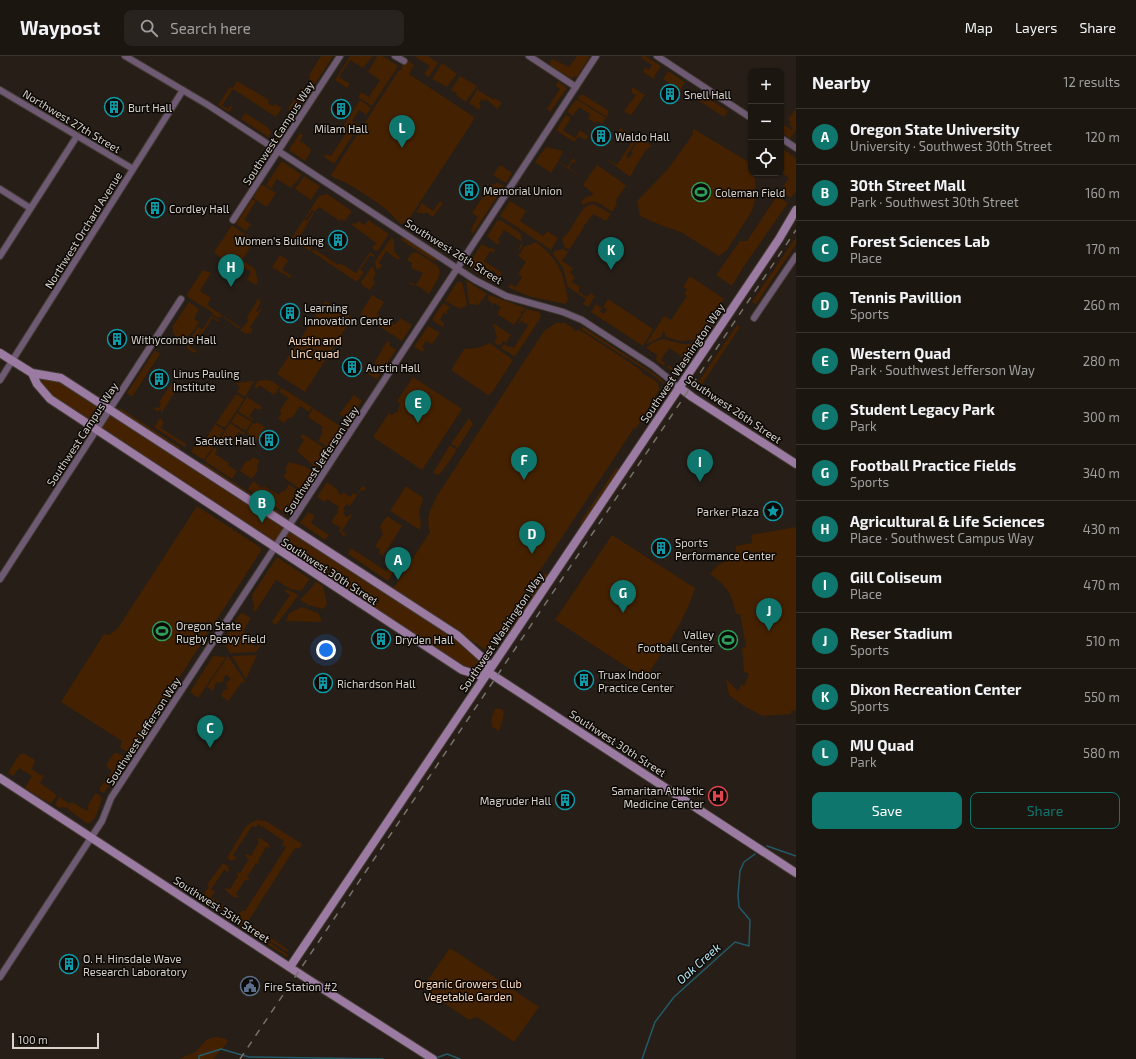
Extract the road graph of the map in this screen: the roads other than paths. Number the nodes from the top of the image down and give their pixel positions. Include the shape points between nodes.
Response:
1 (125, 56) edge
2 (340, 56) edge
3 (396, 56) edge
4 (529, 56) edge
5 (596, 56) edge
6 (657, 56) edge
7 (404, 61) dead end
8 (576, 87) junction
9 (0, 90) edge
10 (183, 90) junction
11 (748, 116) edge
12 (77, 136) junction
13 (784, 140) edge
14 (796, 148) edge
15 (278, 151) junction
16 (133, 169) junction
17 (0, 189) edge
18 (30, 208) junction
19 (796, 210) edge
20 (233, 220) dead end
21 (0, 256) edge
22 (796, 256) edge
23 (458, 268) junction
24 (181, 299) dead end
25 (754, 318) dead end
26 (0, 353) edge
27 (12, 360) junction
28 (32, 373) junction
29 (0, 380) edge
30 (679, 387) junction
31 (110, 408) junction
32 (96, 430) junction
33 (796, 464) edge
34 (289, 526) junction
35 (275, 548) junction
36 (0, 579) edge
37 (488, 672) junction
38 (0, 778) edge
39 (91, 836) junction
40 (796, 873) edge
41 (290, 967) junction
42 (0, 977) edge
43 (431, 1058) edge

1 - 10 street, Southwest 26th Street
2 - 15 street, Southwest Campus Way
3 - 7 street
4 - 8 street
5 - 8 street, Southwest Jefferson Way
6 - 11 street
8 - 23 street, Southwest Jefferson Way
9 - 12 street, Northwest 27th Street
10 - 15 street, Southwest 26th Street
10 - 16 street, Northwest Orchard Avenue
12 - 16 street, Northwest 27th Street
12 - 18 street
13 - 14 street
15 - 20 street, Southwest Campus Way
15 - 23 street, Southwest 26th Street
16 - 27 street, Northwest Orchard Avenue
17 - 18 street
18 - 21 street
19 - 30 street, Southwest Washington Way
22 - 25 street
23 - 30 street, Southwest 26th Street via 506,296 582,320 653,366
23 - 34 street, Southwest Jefferson Way
24 - 31 street, Southwest Campus Way
26 - 27 street, Southwest 30th Street
27 - 28 street, Southwest 30th Street
27 - 29 street, Northwest Orchard Avenue
28 - 31 street, Southwest 30th Street via 60,378
28 - 32 street, Southwest 30th Street via 37,384 50,399
30 - 33 street, Southwest 26th Street via 692,398
30 - 37 street, Southwest Washington Way
31 - 32 street, Southwest Campus Way
31 - 34 street, Southwest 30th Street
32 - 35 street, Southwest 30th Street
32 - 36 street, Southwest Campus Way
34 - 35 street, Southwest Jefferson Way
34 - 37 street, Southwest 30th Street via 457,636 487,662
35 - 37 street, Southwest 30th Street via 462,670 478,675
35 - 39 street, Southwest Jefferson Way via 111,798 102,821
37 - 40 street, Southwest 30th Street
37 - 41 street, Southwest Washington Way
38 - 39 street, Southwest 35th Street
39 - 41 street, Southwest 35th Street
39 - 42 street, Southwest Jefferson Way
41 - 43 street, Southwest 35th Street

